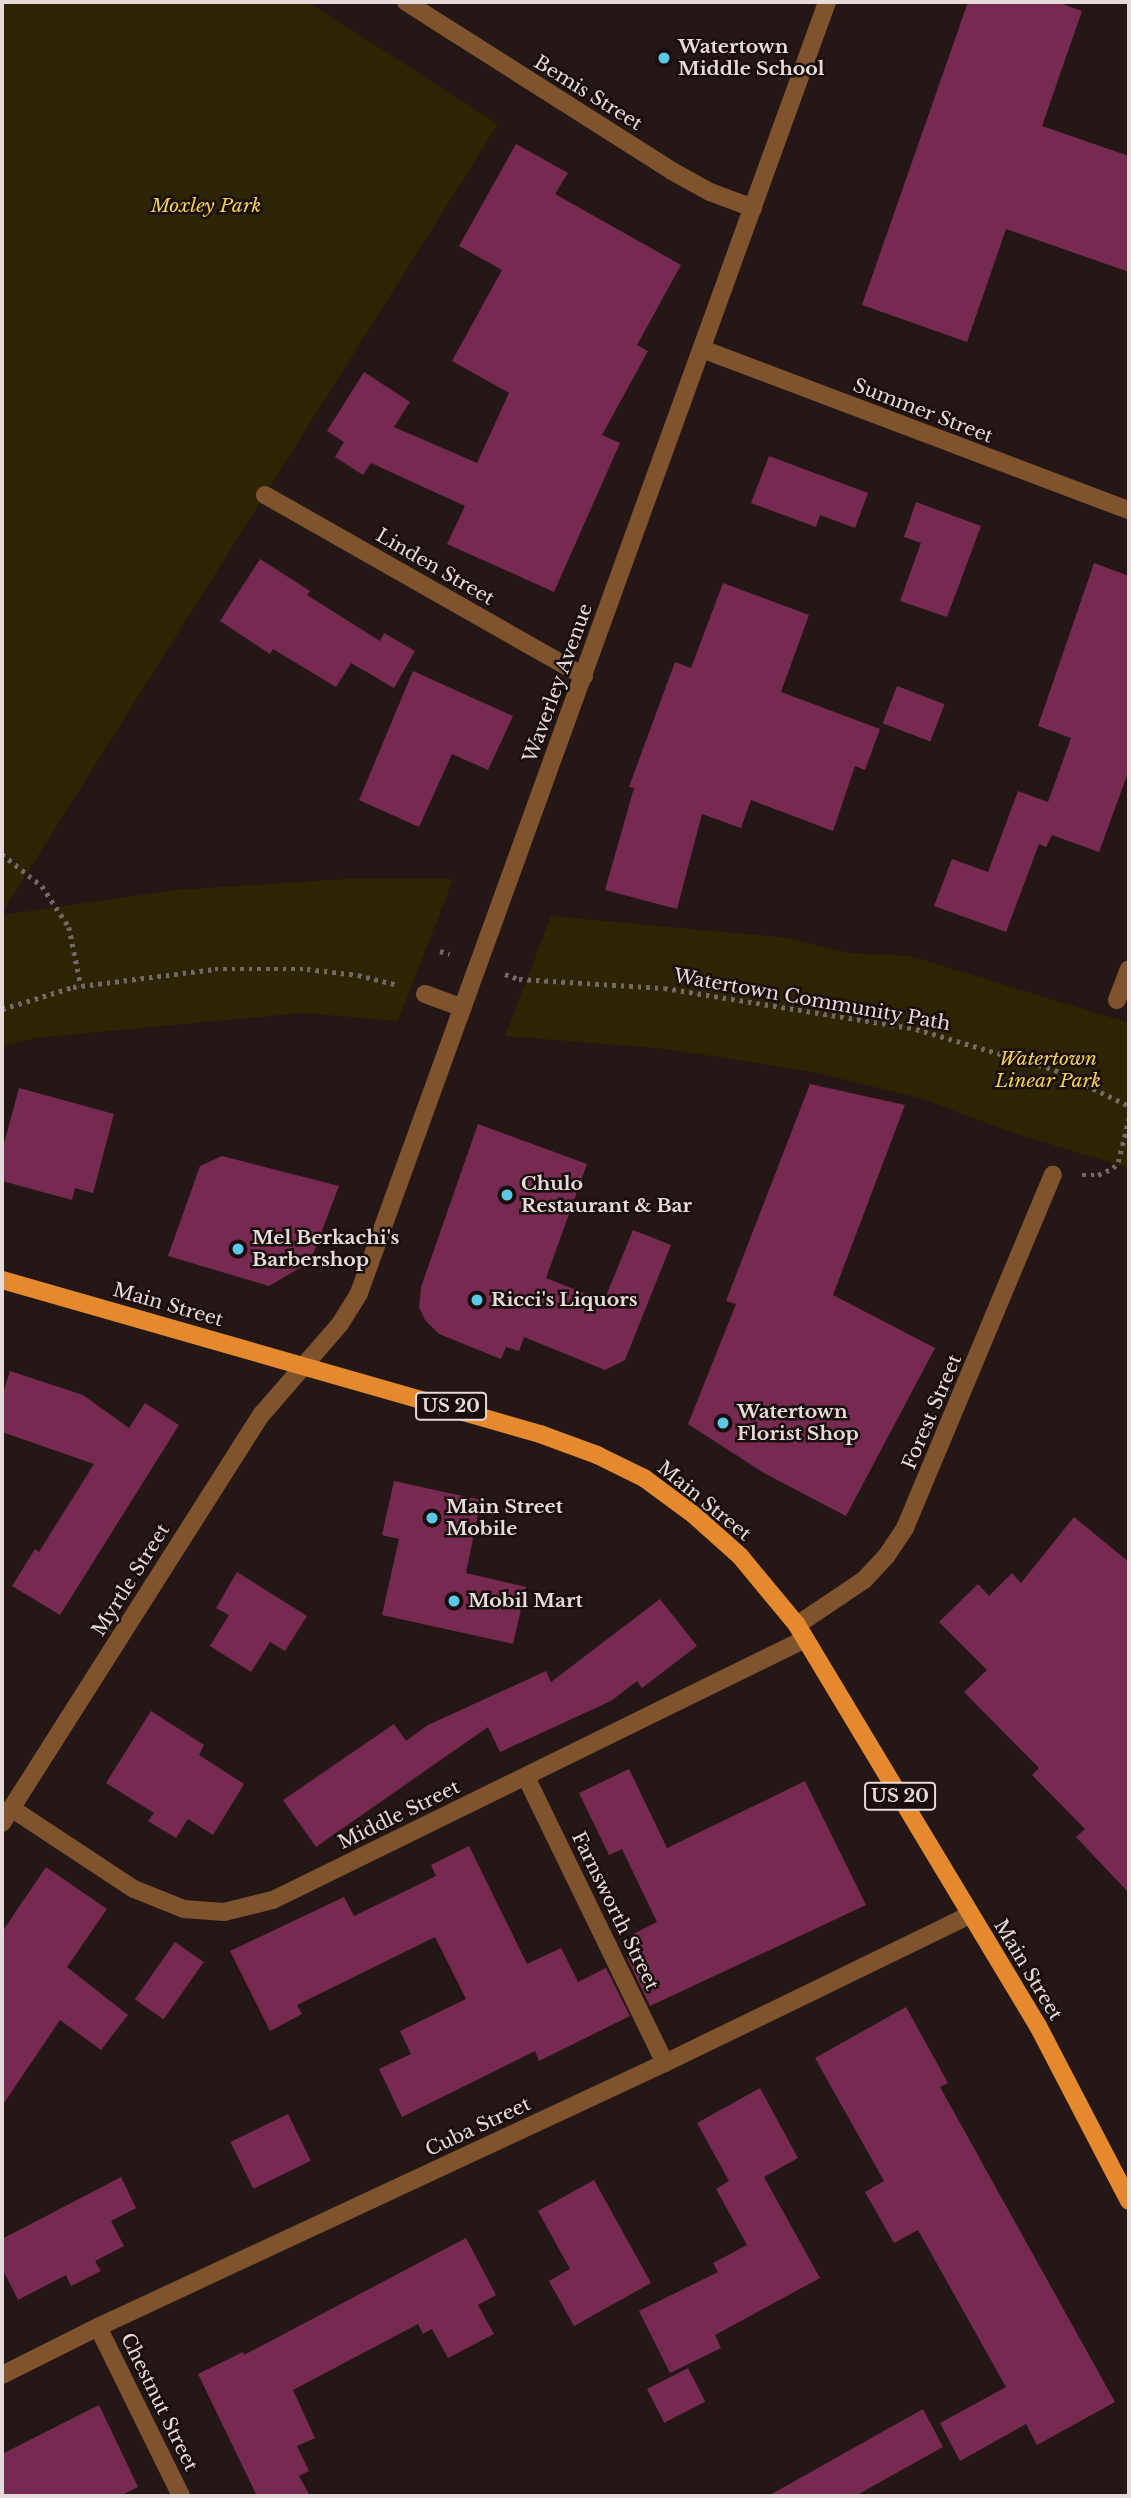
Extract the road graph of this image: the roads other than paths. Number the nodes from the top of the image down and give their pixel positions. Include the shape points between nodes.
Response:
1 (406, 2) edge
2 (827, 2) edge
3 (753, 208) junction
4 (702, 349) junction
5 (265, 495) dead end
6 (1129, 510) edge
7 (584, 676) junction
8 (1129, 969) edge
9 (425, 994) road end
10 (1117, 1000) dead end
11 (463, 1007) junction
12 (1054, 1175) road end
13 (2, 1280) edge
14 (302, 1365) junction
15 (801, 1632) junction
16 (526, 1777) junction
17 (6, 1816) edge
18 (971, 1915) junction
19 (665, 2063) junction
20 (1129, 2201) edge
21 (98, 2327) junction
22 (2, 2375) edge
23 (181, 2496) edge

1 - 3 street, Bemis Street via 671,171
2 - 3 street, Waverley Avenue
3 - 4 street, Waverley Avenue
4 - 6 street, Summer Street
4 - 7 street, Waverley Avenue
5 - 7 street, Linden Street
7 - 11 street, Waverley Avenue
8 - 10 street
9 - 11 street
11 - 14 street, Waverley Avenue via 359,1293 340,1324
12 - 15 street, Forest Street via 905,1528 863,1580
13 - 14 main road, Main Street / US 20
14 - 15 main road, Main Street / US 20 via 540,1434 644,1478 740,1556
14 - 17 street, Myrtle Street via 262,1413
15 - 16 street, Middle Street
15 - 18 main road, Main Street / US 20
16 - 17 street, Middle Street via 273,1900 224,1912 184,1909 134,1889
16 - 19 street, Farnsworth Street
18 - 19 street, Cuba Street
18 - 20 main road, Main Street / US 20 via 1038,2026
19 - 21 street, Cuba Street
21 - 22 street, Cuba Street
21 - 23 street, Chestnut Street

